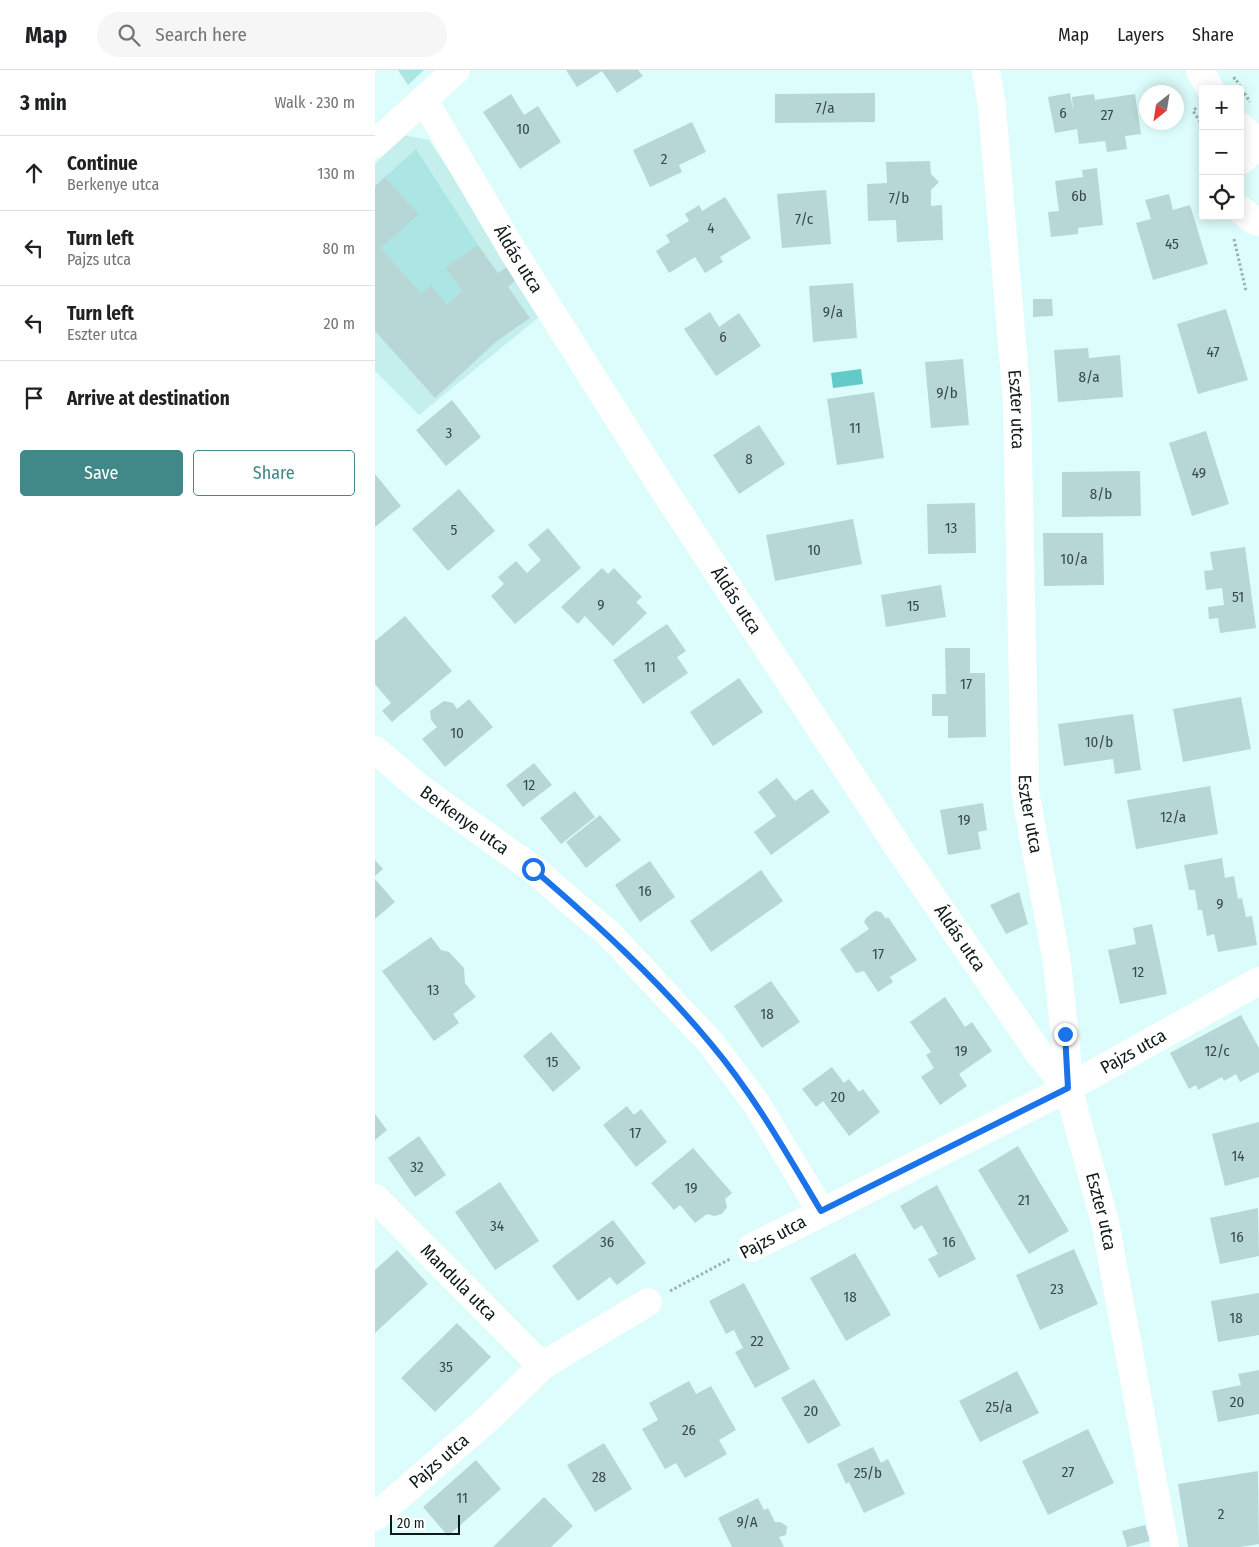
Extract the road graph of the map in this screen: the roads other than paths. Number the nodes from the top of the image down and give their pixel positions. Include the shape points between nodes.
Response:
1 (456, 70) edge
2 (986, 70) edge
3 (1200, 70) edge
4 (1218, 85) edge
5 (424, 100) junction
6 (1246, 115) edge
7 (375, 144) edge
8 (1259, 144) edge
9 (1259, 149) edge
10 (1244, 158) edge
11 (375, 750) edge
12 (1259, 981) edge
13 (1068, 1088) junction
14 (375, 1198) edge
15 (821, 1211) junction
16 (751, 1248) road end
17 (648, 1302) road end
18 (542, 1366) junction
19 (375, 1517) edge
20 (1165, 1547) edge

1 - 5 street
2 - 13 street, Eszter utca via 992,107 1017,402 1025,791 1057,962
3 - 4 street
5 - 7 street
5 - 13 street, Áldás utca via 514,253 658,481 929,892 1040,1055
6 - 8 street
9 - 10 street
11 - 15 street, Berkenye utca via 421,790 533,869 609,935 711,1043 756,1103
12 - 13 street, Pajzs utca
13 - 15 street, Pajzs utca
13 - 20 street, Eszter utca via 1105,1222
14 - 18 street, Mandula utca
15 - 16 street, Pajzs utca
17 - 18 street, Pajzs utca
18 - 19 street, Pajzs utca via 491,1416

